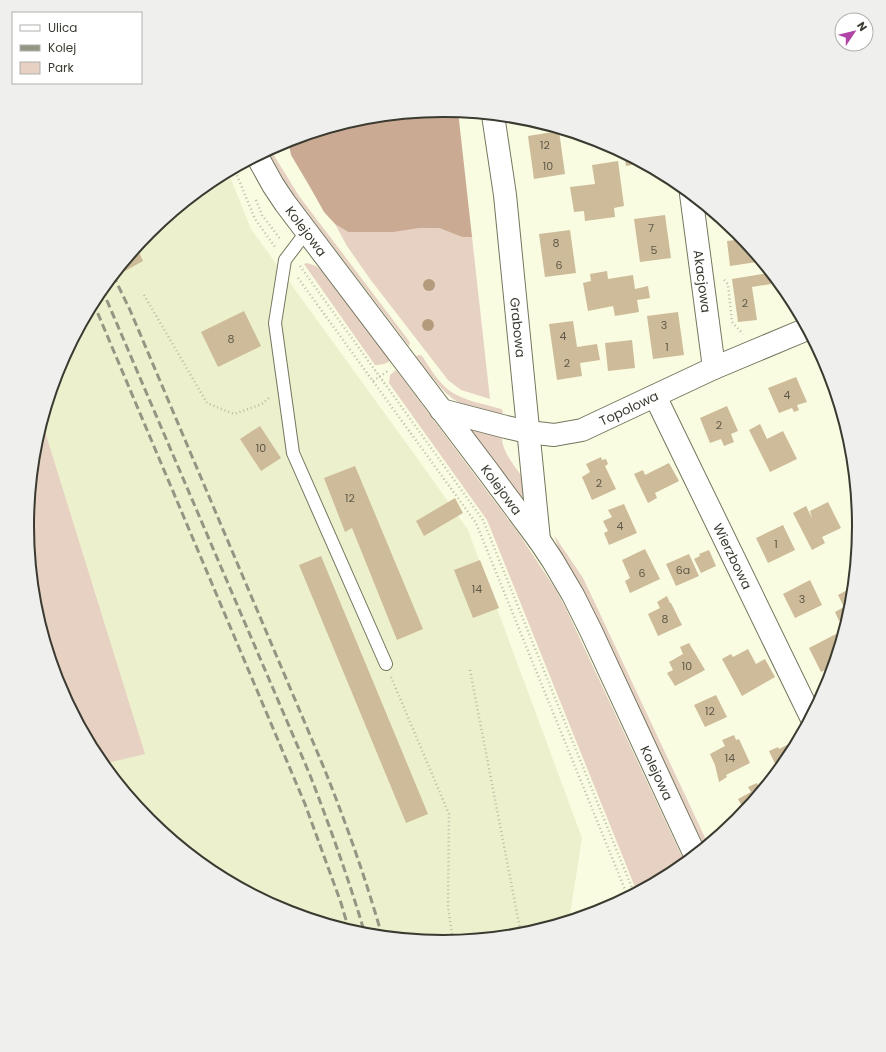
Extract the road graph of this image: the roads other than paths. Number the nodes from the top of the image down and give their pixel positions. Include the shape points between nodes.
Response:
1 (494, 120) edge
2 (259, 160) edge
3 (692, 202) edge
4 (307, 231) junction
5 (803, 332) edge
6 (714, 368) junction
7 (655, 396) junction
8 (442, 410) junction
9 (528, 432) junction
10 (539, 540) junction
11 (386, 664) road end
12 (809, 709) edge
13 (693, 850) edge

1 - 9 street, Grabowa via 505,195
2 - 4 street, Kolejowa via 285,203
3 - 6 street, Akacjowa
4 - 8 street, Kolejowa
4 - 11 lane via 288,257 275,323 293,453
5 - 6 street, Topolowa
6 - 7 street, Topolowa
7 - 9 street, Topolowa via 582,430 554,435
7 - 12 street, Wierzbowa
8 - 9 street, Topolowa
8 - 10 street, Kolejowa
9 - 10 street, Grabowa
10 - 13 street, Kolejowa via 573,595 591,631

